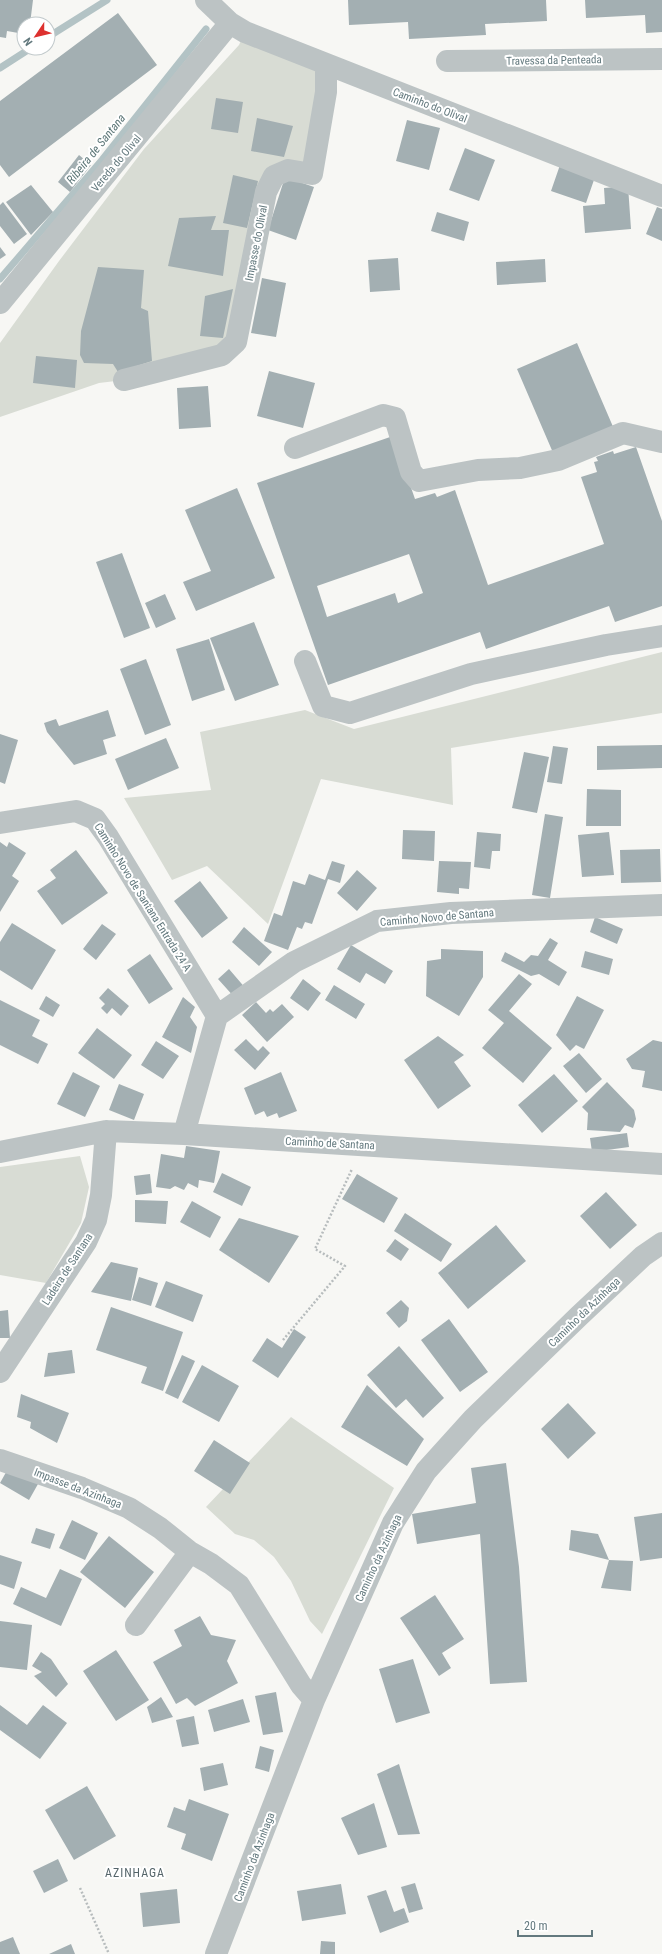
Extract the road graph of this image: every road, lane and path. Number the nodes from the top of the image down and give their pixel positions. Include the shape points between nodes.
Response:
1 (207, 0) edge
2 (230, 23) junction
3 (662, 59) edge
4 (447, 61) dead end
5 (326, 64) junction
6 (662, 196) edge
7 (0, 302) edge
8 (124, 380) dead end
9 (662, 442) edge
10 (295, 448) dead end
11 (662, 636) edge
12 (305, 661) dead end
13 (0, 823) edge
14 (662, 905) edge
15 (217, 1016) junction
16 (106, 1131) junction
17 (184, 1134) junction
18 (363, 1144) junction
19 (0, 1152) edge
20 (662, 1164) edge
21 (662, 1242) edge
22 (283, 1340) dead end
23 (0, 1372) edge
24 (0, 1460) edge
25 (190, 1552) junction
26 (136, 1625) dead end
27 (314, 1700) junction
28 (80, 1888) dead end
29 (109, 1954) edge
30 (216, 1954) edge

1 - 2 street, Caminho do Olival
2 - 5 street, Caminho do Olival via 245,32
2 - 7 street, Vereda do Olival
3 - 4 street, Travessa da Penteada
5 - 6 street, Caminho do Olival
5 - 8 street, Impasse do Olival via 326,92 312,174 288,170 274,176 266,192 236,342 222,355
9 - 10 street via 622,433 558,460 520,468 478,470 419,482 411,472 395,418 383,415
11 - 12 street via 606,645 471,674 350,713 323,706
13 - 15 street, Caminho Novo de Santana Entrada 24 A via 76,811 95,819
14 - 15 street, Caminho Novo de Santana via 451,913 377,921 294,962
15 - 17 street
16 - 17 street, Caminho de Santana
16 - 19 street, Caminho de Santana
16 - 23 street, Ladeira de Santana via 101,1195 96,1220 86,1242
17 - 18 street, Caminho de Santana
18 - 20 street, Caminho de Santana
18 - 22 path via 315,1249 345,1266
21 - 27 street, Caminho da Azinhaga via 573,1322 473,1419 426,1471 393,1523
24 - 25 street, Impasse da Azinhaga via 82,1488 129,1508
25 - 26 street
25 - 27 street, Impasse da Azinhaga via 212,1564 239,1585 301,1684
27 - 30 street, Caminho da Azinhaga
28 - 29 path

